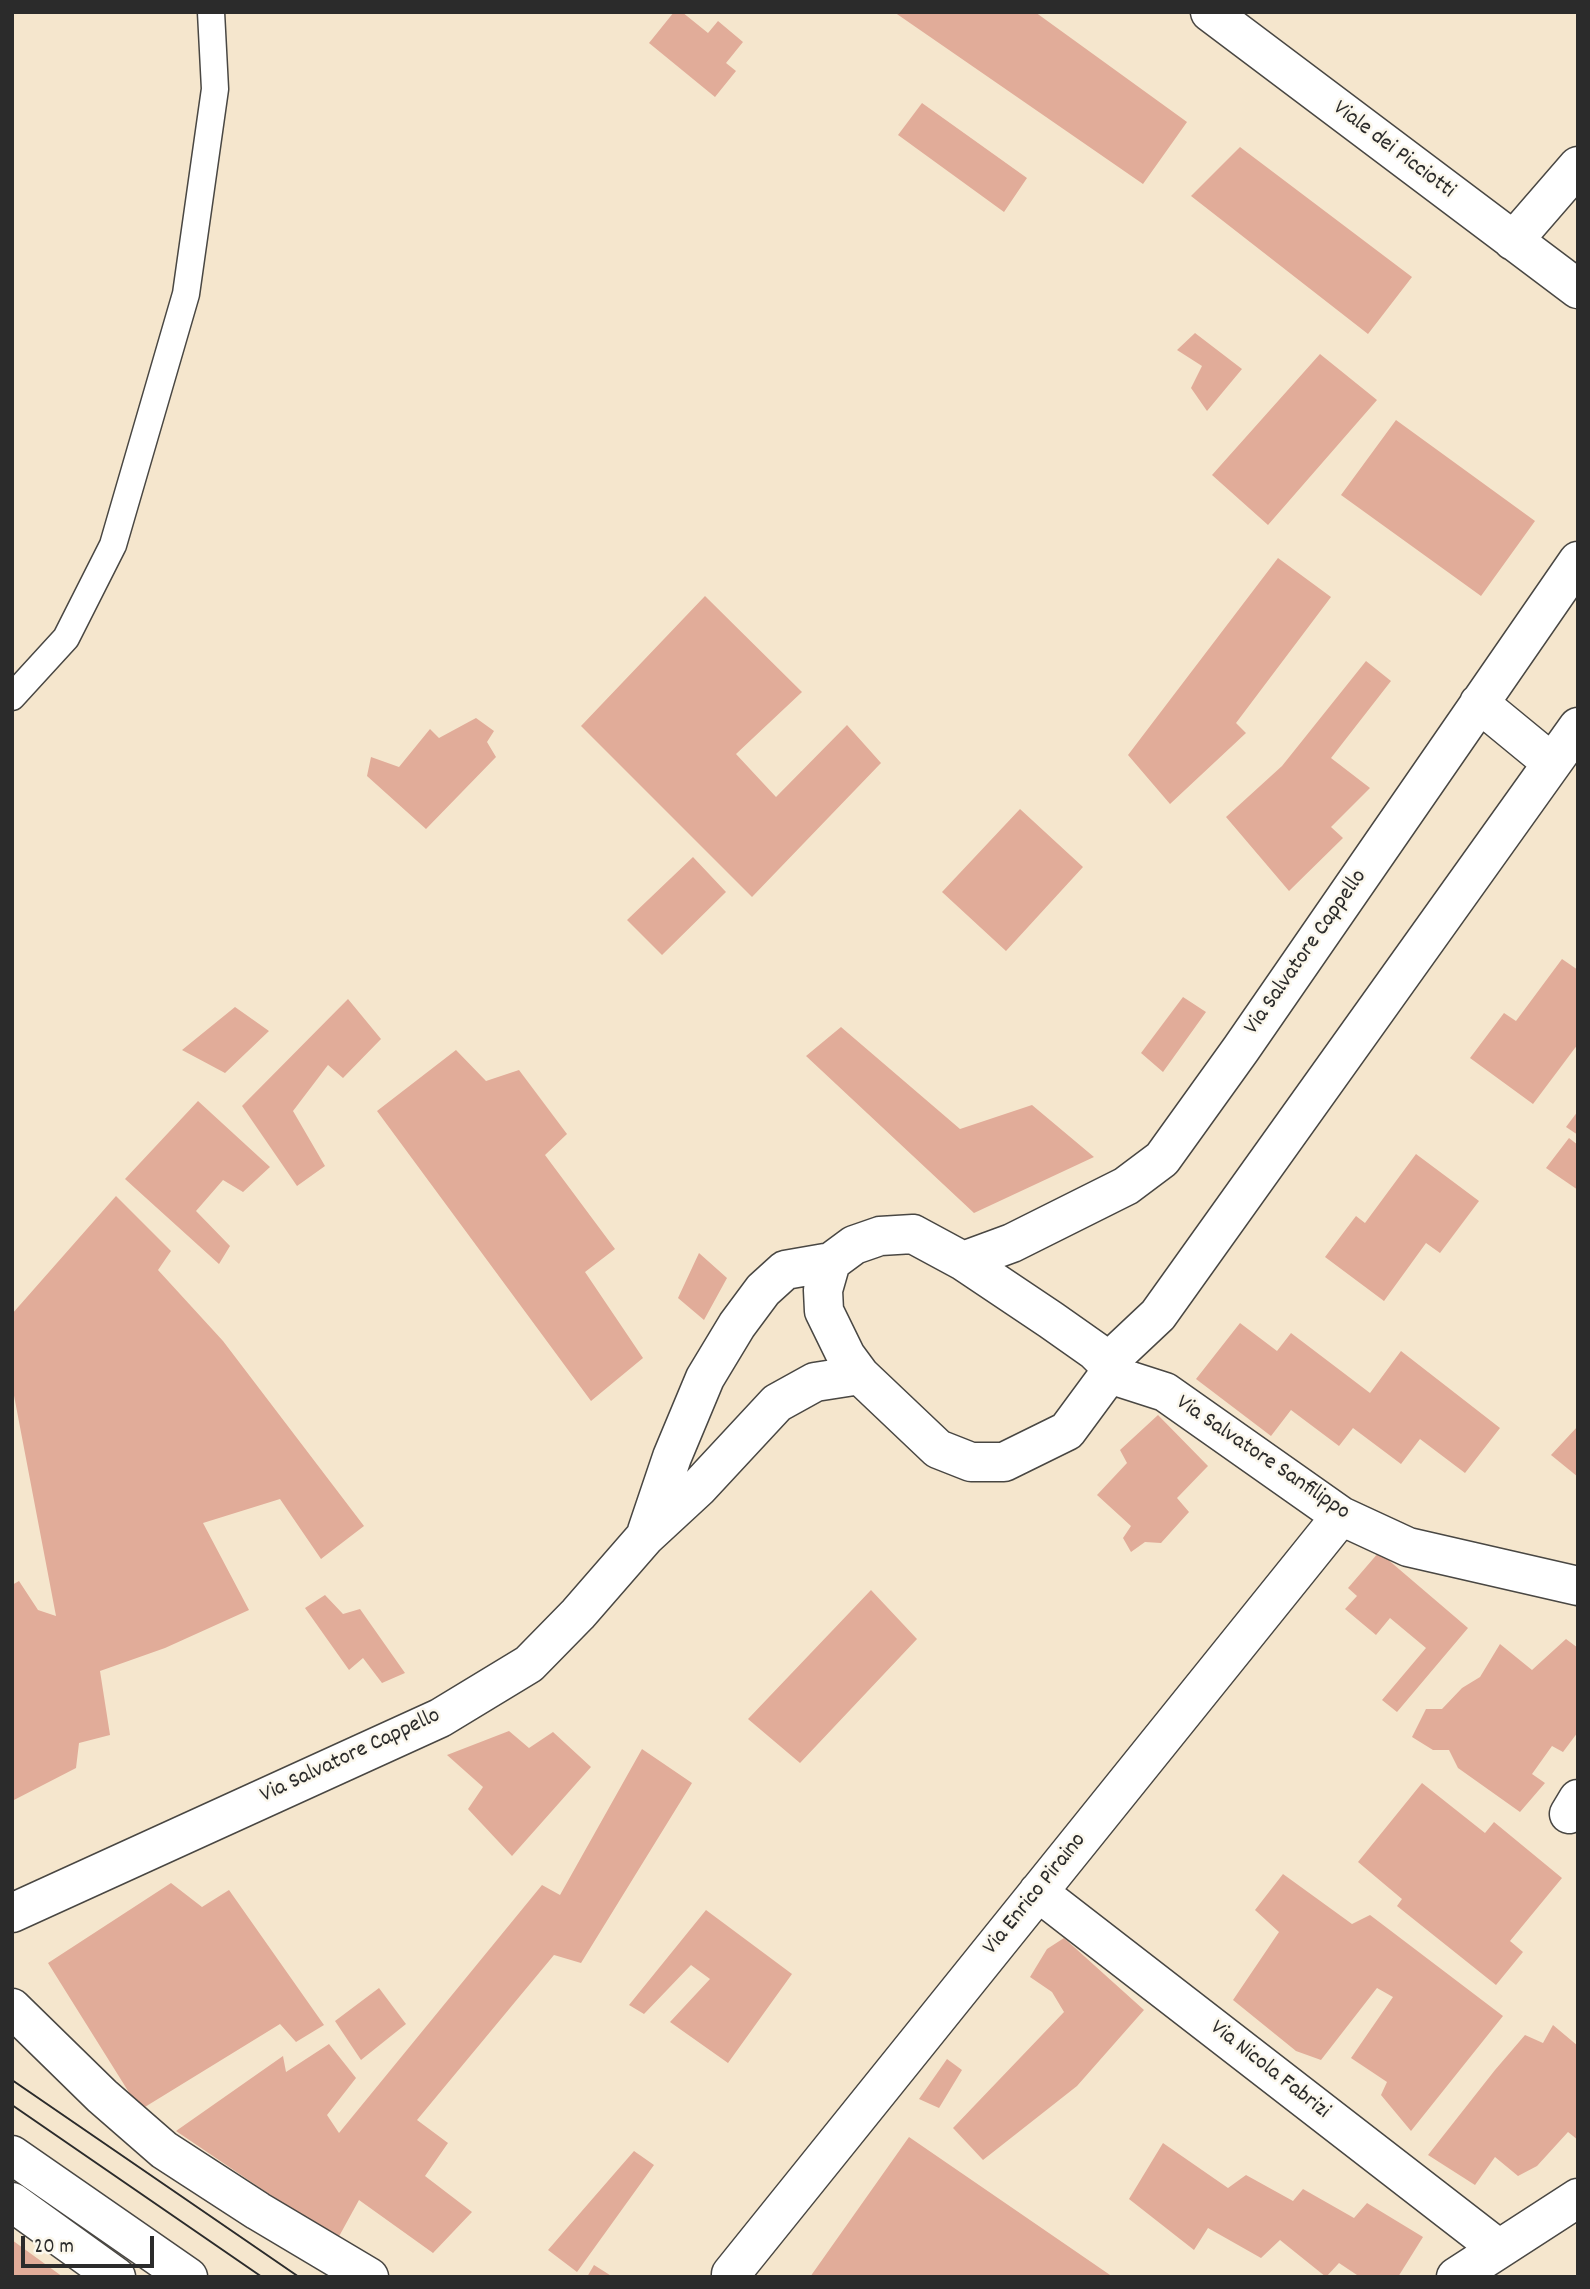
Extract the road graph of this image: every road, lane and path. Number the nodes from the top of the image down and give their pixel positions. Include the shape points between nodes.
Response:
1 (211, 12) edge
2 (1210, 12) edge
3 (1578, 166) edge
4 (1513, 242) junction
5 (1578, 289) edge
6 (1578, 561) edge
7 (12, 697) edge
8 (1479, 704) junction
9 (1578, 727) edge
10 (1552, 763) junction
11 (963, 1261) junction
12 (831, 1262) junction
13 (1108, 1369) junction
14 (860, 1375) junction
15 (1341, 1516) junction
16 (645, 1537) junction
17 (1578, 1586) edge
18 (1038, 1892) junction
19 (12, 1913) edge
20 (12, 2008) edge
21 (12, 2155) edge
22 (1578, 2198) edge
23 (12, 2203) edge
24 (1499, 2249) junction
25 (731, 2274) dead end
26 (116, 2277) edge
27 (188, 2277) edge
28 (369, 2277) edge
29 (1456, 2277) edge

1 - 7 lane via 215,89 187,294 113,545 66,638
2 - 4 street, Viale dei Picciotti
3 - 4 street
4 - 5 street, Viale dei Picciotti
6 - 8 street, Via Salvatore Cappello
8 - 10 street
8 - 11 street, Via Salvatore Cappello via 1162,1159 1126,1186 1012,1243
9 - 10 street
10 - 13 street via 1157,1315
11 - 12 street via 913,1234 880,1236 854,1245
11 - 13 street via 1095,1352
12 - 14 street via 823,1290 824,1311
12 - 16 street, Via Salvatore Cappello via 785,1270 737,1325 705,1378
13 - 14 street via 1067,1431 1004,1462 971,1462 938,1449
13 - 15 street, Via Salvatore Sanfilippo via 1164,1392
14 - 16 street, Via Salvatore Cappello via 815,1382 777,1403
15 - 17 street, Via Salvatore Sanfilippo via 1408,1547
15 - 18 street, Via Enrico Piraino
16 - 19 street, Via Salvatore Cappello via 529,1664 440,1718
18 - 24 street, Via Nicola Fabrizi
18 - 25 street, Via Enrico Piraino
20 - 28 street via 164,2150
21 - 27 street
22 - 24 street
23 - 26 street
24 - 29 street

